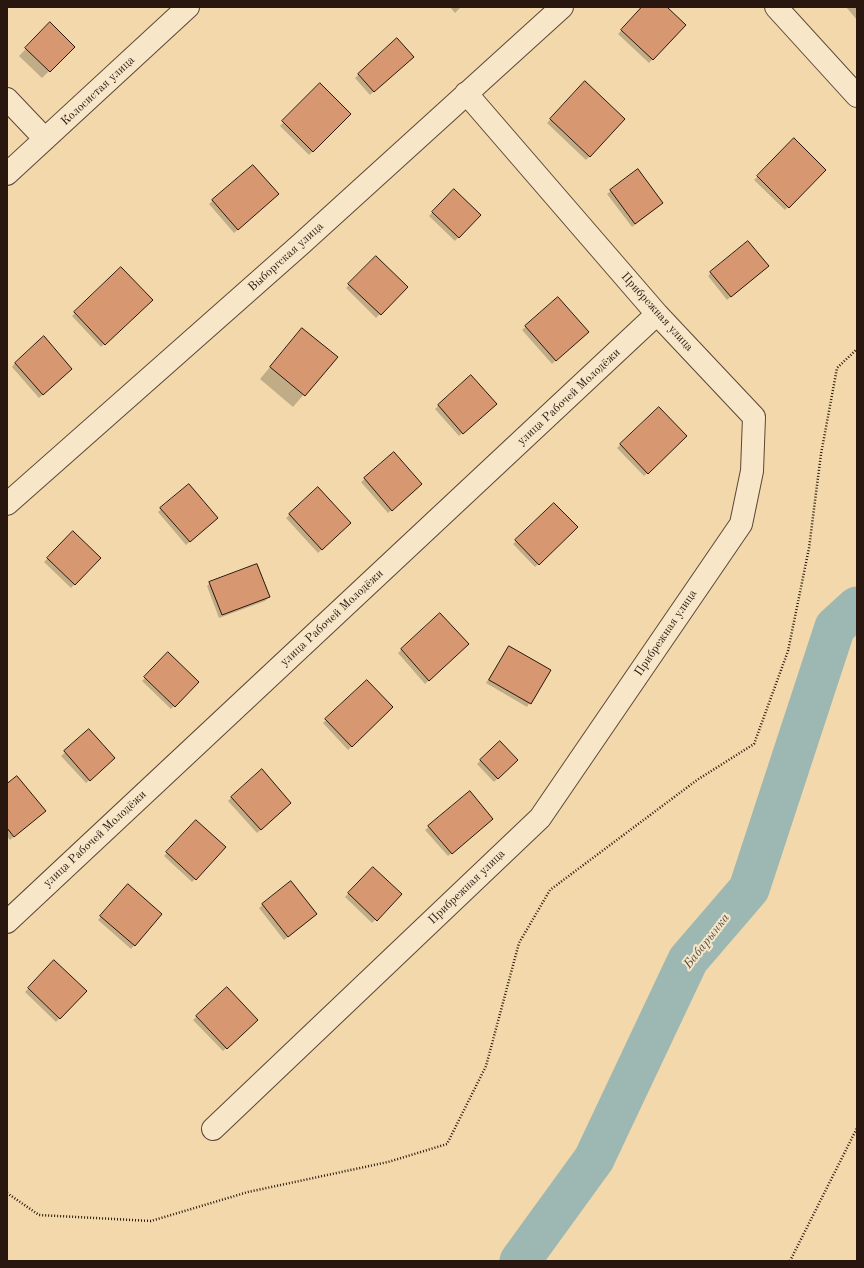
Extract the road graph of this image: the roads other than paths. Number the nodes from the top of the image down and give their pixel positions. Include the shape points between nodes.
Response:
1 (188, 7) edge
2 (562, 7) edge
3 (776, 7) edge
4 (466, 93) junction
5 (857, 96) edge
6 (7, 99) edge
7 (45, 139) junction
8 (7, 174) edge
9 (657, 314) junction
10 (7, 504) edge
11 (7, 922) edge
12 (214, 1129) dead end

1 - 7 street, Колосистая улица
2 - 4 street, Выборгская улица
3 - 5 street
4 - 9 street, Прибрежная улица
4 - 10 street, Выборгская улица via 301,244
6 - 7 street
7 - 8 street, Колосистая улица
9 - 11 street, улица Рабочей Молодёжи
9 - 12 street, Прибрежная улица via 754,417 752,471 741,524 540,818

